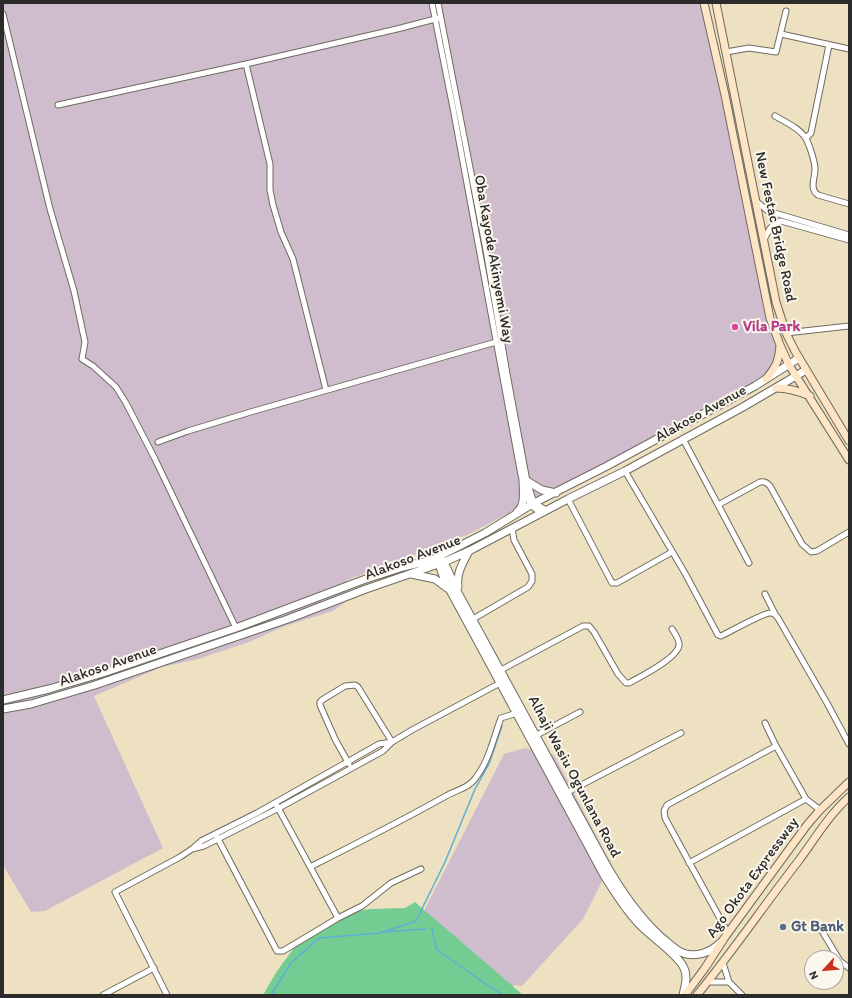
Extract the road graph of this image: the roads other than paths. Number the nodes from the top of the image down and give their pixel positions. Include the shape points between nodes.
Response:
1 (432, 3) edge
2 (438, 3) edge
3 (704, 3) edge
4 (708, 3) edge
5 (714, 3) edge
6 (786, 11) dead end
7 (3, 14) edge
8 (438, 18) junction
9 (781, 34) junction
10 (829, 45) junction
11 (849, 50) edge
12 (726, 52) junction
13 (246, 64) junction
14 (734, 94) junction
15 (725, 95) junction
16 (58, 105) dead end
17 (775, 116) dead end
18 (806, 138) junction
19 (757, 202) junction
20 (849, 204) edge
21 (849, 237) edge
22 (764, 241) junction
23 (849, 326) edge
24 (786, 333) junction
25 (496, 342) junction
26 (780, 345) junction
27 (799, 358) junction
28 (789, 365) junction
29 (806, 370) junction
30 (796, 376) junction
31 (766, 379) junction
32 (776, 388) junction
33 (326, 390) junction
34 (810, 396) junction
35 (683, 439) junction
36 (849, 441) edge
37 (158, 442) dead end
38 (849, 460) edge
39 (625, 471) junction
40 (525, 481) junction
41 (556, 493) junction
42 (568, 499) junction
43 (532, 504) junction
44 (718, 505) junction
45 (544, 512) junction
46 (505, 522) junction
47 (512, 528) junction
48 (849, 532) edge
49 (469, 551) junction
50 (672, 552) junction
51 (438, 561) junction
52 (749, 563) dead end
53 (411, 574) junction
54 (455, 593) junction
55 (765, 594) dead end
56 (775, 614) junction
57 (472, 619) junction
58 (236, 628) junction
59 (672, 629) dead end
60 (501, 670) junction
61 (503, 681) junction
62 (3, 700) edge
63 (3, 709) edge
64 (580, 712) dead end
65 (517, 713) junction
66 (765, 723) dead end
67 (681, 733) dead end
68 (534, 737) junction
69 (392, 742) junction
70 (849, 744) edge
71 (776, 746) junction
72 (348, 762) junction
73 (351, 768) junction
74 (849, 782) edge
75 (568, 792) junction
76 (849, 797) edge
77 (806, 799) junction
78 (276, 802) junction
79 (279, 808) junction
80 (820, 810) junction
81 (215, 834) junction
82 (218, 839) junction
83 (192, 849) junction
84 (689, 863) junction
85 (310, 867) junction
86 (421, 868) dead end
87 (338, 918) junction
88 (822, 931) dead end
89 (726, 935) junction
90 (723, 963) junction
91 (154, 968) junction
92 (849, 968) edge
93 (707, 982) junction
94 (730, 982) junction
95 (103, 995) edge
96 (167, 995) edge
97 (684, 995) edge
98 (697, 995) edge
99 (742, 995) edge

1 - 8 street, Oba Kayode Akinyemi Way
2 - 8 street, Oba Kayode Akinyemi Way
3 - 15 main road
4 - 15 main road via 726,87
5 - 12 main road, New Festac Bridge Road
5 - 14 main road via 729,86
6 - 9 street
7 - 58 street via 50,209 76,298 85,342 82,359 116,387 126,403 166,480
8 - 13 street
8 - 25 street, Oba Kayode Akinyemi Way
8 - 40 street, Oba Kayode Akinyemi Way via 486,250
9 - 10 street
9 - 12 street via 776,52 749,48
10 - 11 street
10 - 18 street via 811,133
12 - 14 main road, New Festac Bridge Road
13 - 16 street
13 - 33 street via 270,164 273,205 293,259
14 - 19 main road, New Festac Bridge Road
15 - 26 main road via 765,298
17 - 18 street
18 - 20 street via 816,168 814,192
19 - 21 street via 768,211
19 - 22 main road, New Festac Bridge Road
21 - 22 street via 781,221 771,227
22 - 24 main road, New Festac Bridge Road via 776,302
23 - 24 street
24 - 27 main road, New Festac Bridge Road
25 - 33 street
25 - 40 street, Oba Kayode Akinyemi Way
26 - 28 main road
26 - 31 main road via 779,358
27 - 28 street, Alakoso Avenue
27 - 29 main road, New Festac Bridge Road
28 - 30 main road
28 - 31 street, Alakoso Avenue
29 - 30 street, Alakoso Avenue
29 - 36 main road, New Festac Bridge Road
30 - 32 street, Alakoso Avenue
30 - 34 main road
31 - 41 street, Alakoso Avenue
32 - 34 main road via 797,390
32 - 35 street, Alakoso Avenue
33 - 37 street via 222,420
34 - 38 main road
35 - 39 street, Alakoso Avenue
35 - 44 street
39 - 42 street, Alakoso Avenue
39 - 50 street
40 - 41 street via 542,490
40 - 43 street, Oba Kayode Akinyemi Way
40 - 46 street via 520,510
41 - 43 street, Alakoso Avenue
42 - 45 street, Alakoso Avenue
42 - 50 street via 612,583 617,583
43 - 45 street
43 - 46 street, Alakoso Avenue
44 - 48 street via 764,481 770,486 802,544 811,552
44 - 52 street
45 - 47 street, Alakoso Avenue
46 - 51 street, Alakoso Avenue
47 - 49 street, Alakoso Avenue
47 - 57 street via 514,540 532,574 532,581 528,587
49 - 51 street, Alakoso Avenue
49 - 54 street via 458,574
50 - 56 street via 718,635 721,636 762,615
51 - 53 street, Alakoso Avenue
51 - 54 street, Alhaji Wasiu Ogunlana Road via 441,573
51 - 58 street, Alakoso Avenue via 404,567 363,580
53 - 54 street via 435,579
53 - 63 street, Alakoso Avenue via 108,681
54 - 57 street, Alhaji Wasiu Ogunlana Road
54 - 61 street, Alhaji Wasiu Ogunlana Road
55 - 56 street
56 - 70 street via 824,696
57 - 60 street, Alhaji Wasiu Ogunlana Road
58 - 62 street, Alakoso Avenue via 76,682
59 - 60 street via 679,647 661,664 629,683 618,674 589,626 583,626
60 - 61 street, Alhaji Wasiu Ogunlana Road
61 - 65 street, Alhaji Wasiu Ogunlana Road
61 - 68 street, Alhaji Wasiu Ogunlana Road
61 - 69 street
64 - 68 street
65 - 68 street, Alhaji Wasiu Ogunlana Road
65 - 85 street via 502,718 483,767 469,786
66 - 71 street
67 - 75 street
68 - 75 street, Alhaji Wasiu Ogunlana Road
68 - 97 street, Alhaji Wasiu Ogunlana Road via 614,892 639,924 682,965 686,977
69 - 72 street via 379,744
69 - 72 street via 358,687 345,686 322,700 320,705
69 - 73 street via 383,751
71 - 77 street
71 - 84 street via 667,805 664,811 665,818
72 - 73 street
72 - 78 street
73 - 79 street
74 - 80 main road, Ago Okota Expressway
75 - 89 street, Alhaji Wasiu Ogunlana Road via 619,887 653,929 677,950 695,955 716,947
76 - 90 main road, Ago Okota Expressway via 819,832
77 - 80 street
77 - 84 street
78 - 79 street
78 - 81 street
79 - 82 street
79 - 85 street
80 - 89 main road, Ago Okota Expressway
81 - 82 street
81 - 83 street
82 - 83 street
82 - 87 street via 277,951 283,951
83 - 91 street via 115,892
84 - 89 street
85 - 87 street
86 - 87 street via 391,883 362,906
88 - 92 street via 840,961
89 - 97 main road, Ago Okota Expressway
90 - 93 main road, Ago Okota Expressway
90 - 94 street
91 - 95 street
91 - 96 street
93 - 94 street
93 - 98 main road, Ago Okota Expressway
94 - 99 street

